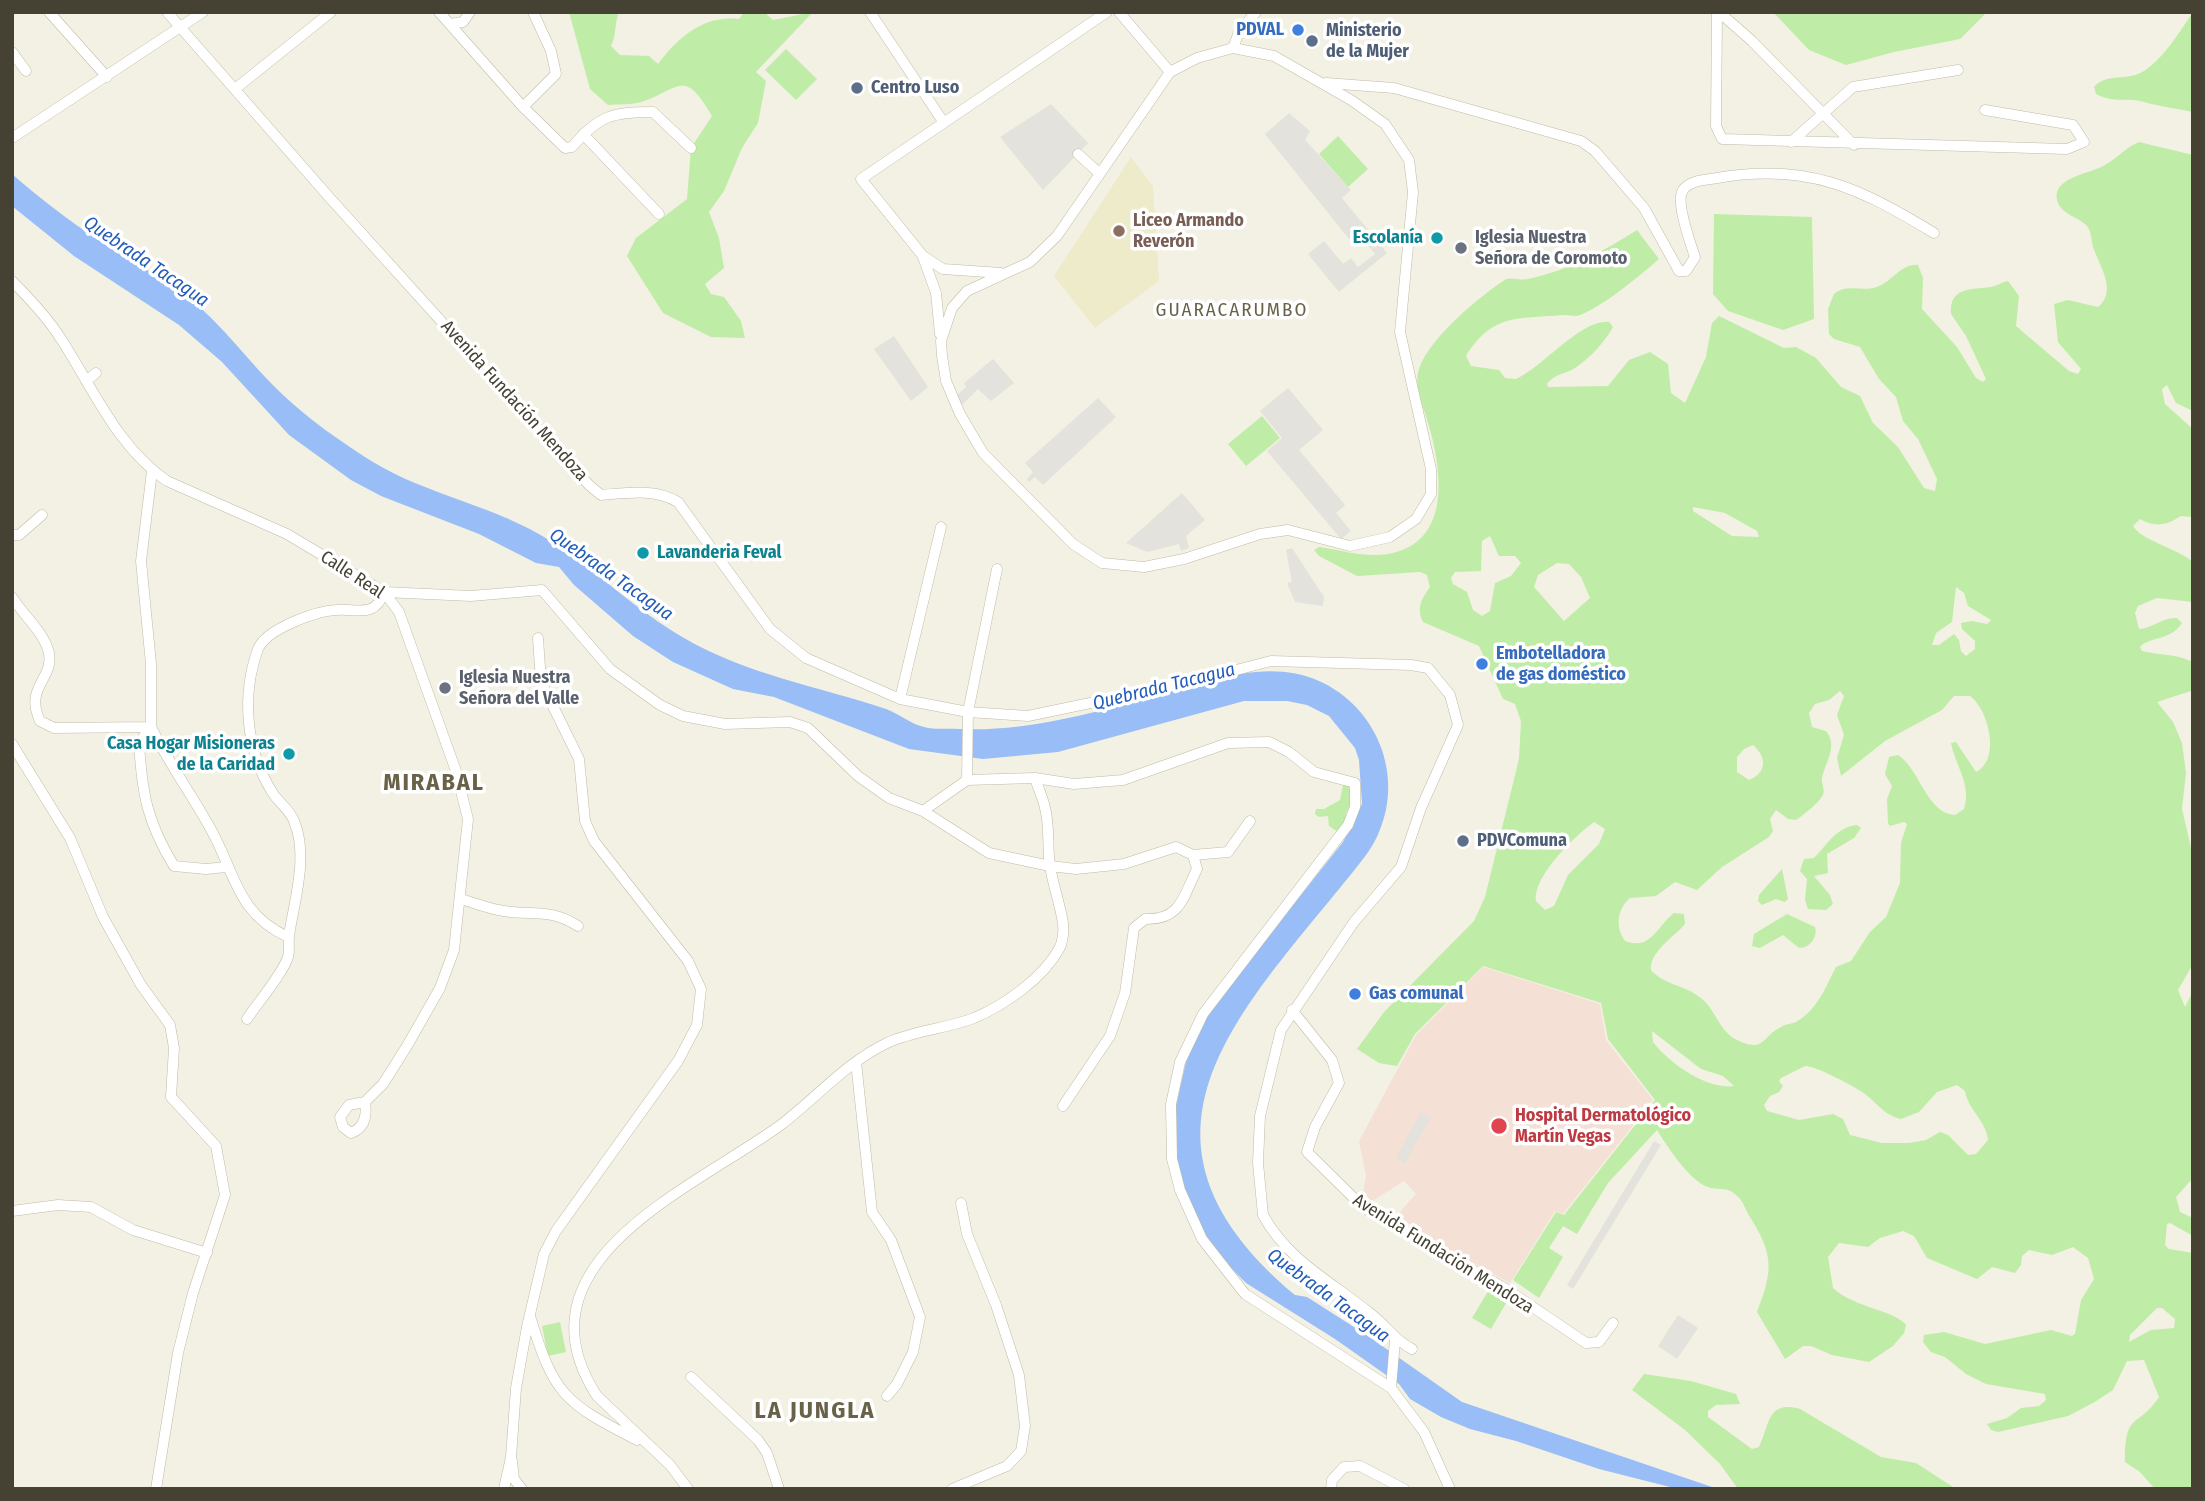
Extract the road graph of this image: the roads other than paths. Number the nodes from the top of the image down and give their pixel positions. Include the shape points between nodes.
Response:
1 (49, 12) edge
2 (167, 12) edge
3 (203, 12) edge
4 (331, 12) edge
5 (439, 12) edge
6 (470, 12) edge
7 (533, 12) edge
8 (870, 12) edge
9 (1107, 12) edge
10 (1119, 12) edge
11 (1256, 12) edge
12 (1718, 12) edge
13 (450, 24) junction
14 (180, 27) junction
15 (1233, 48) junction
16 (12, 52) edge
17 (1958, 70) dead end
18 (26, 71) dead end
19 (1170, 72) junction
20 (107, 77) junction
21 (1322, 82) junction
22 (235, 89) junction
23 (523, 107) junction
24 (1985, 110) dead end
25 (1822, 116) junction
26 (944, 123) junction
27 (583, 134) junction
28 (12, 138) edge
29 (1791, 142) junction
30 (1854, 145) junction
31 (691, 148) dead end
32 (1078, 154) dead end
33 (1100, 173) junction
34 (659, 214) dead end
35 (1934, 233) dead end
36 (923, 256) junction
37 (1003, 273) junction
38 (12, 281) edge
39 (941, 341) junction
40 (96, 373) dead end
41 (86, 381) junction
42 (152, 471) junction
43 (42, 514) dead end
44 (941, 527) dead end
45 (12, 535) edge
46 (997, 569) dead end
47 (384, 592) junction
48 (12, 597) edge
49 (538, 638) dead end
50 (900, 699) junction
51 (968, 712) junction
52 (151, 727) junction
53 (12, 744) edge
54 (966, 778) junction
55 (1035, 778) junction
56 (923, 811) junction
57 (1250, 821) dead end
58 (1193, 855) junction
59 (1050, 866) junction
60 (226, 867) junction
61 (461, 899) junction
62 (578, 926) dead end
63 (288, 937) junction
64 (1292, 1010) junction
65 (247, 1019) dead end
66 (856, 1062) junction
67 (365, 1102) dead end
68 (1063, 1106) dead end
69 (961, 1203) dead end
70 (12, 1211) edge
71 (207, 1253) junction
72 (530, 1315) junction
73 (1613, 1323) dead end
74 (1395, 1340) junction
75 (1412, 1349) dead end
76 (691, 1377) dead end
77 (1392, 1384) junction
78 (887, 1396) dead end
79 (646, 1444) junction
80 (511, 1457) junction
81 (156, 1489) edge
82 (504, 1489) edge
83 (522, 1489) edge
84 (688, 1489) edge
85 (779, 1489) edge
86 (952, 1489) edge
87 (1331, 1489) edge
88 (1404, 1489) edge
89 (1450, 1489) edge

1 - 20 street
2 - 14 street, Avenida Fundación Mendoza
3 - 14 street
4 - 22 street
5 - 13 street
6 - 13 street via 463,22
7 - 23 street via 556,74
8 - 26 street
9 - 26 street
10 - 19 street
11 - 15 street via 1239,32
12 - 25 street via 1752,41
12 - 29 street via 1717,135 1722,139
13 - 23 street
14 - 20 street
14 - 22 street, Avenida Fundación Mendoza
15 - 19 street
15 - 21 street via 1274,57
16 - 18 street
17 - 25 street via 1853,87
19 - 33 street
20 - 28 street
21 - 35 street via 1394,88 1581,141 1644,208 1679,271 1686,271 1695,257 1680,200 1683,189 1694,182 1728,176 1802,175 1840,184
21 - 39 street via 1385,124 1409,160 1413,192 1400,332 1431,470 1431,494 1416,519 1391,537 1350,546 1289,530 1144,567 1102,563 1073,544 983,453 946,382
22 - 50 street, Avenida Fundación Mendoza via 589,485 601,495 666,494 678,502 770,629 806,658
23 - 27 street via 565,148 572,147
24 - 30 street via 2073,125 2084,142 2067,149
25 - 29 street
25 - 30 street
26 - 36 street via 861,179
27 - 31 street via 609,114 653,112
27 - 34 street
29 - 30 street
32 - 33 street
33 - 37 street via 1057,236 1030,262
36 - 37 street via 943,270
36 - 39 street via 936,293
37 - 39 street via 967,291 952,308
38 - 41 street, Calle Real via 61,337
40 - 41 street
41 - 42 street, Calle Real via 129,447
42 - 47 street, Calle Real via 287,534
42 - 52 street via 141,561 151,664
43 - 45 street via 19,535
44 - 50 street
46 - 51 street
47 - 56 street via 471,596 542,590 610,669 660,705 683,716 725,724 790,722 808,729 858,776 889,798
47 - 61 street, Calle Real via 398,612 462,795 468,819
47 - 63 street via 373,608 362,613 337,610 298,621 271,634 259,646 248,729 254,754 272,792 294,820 299,839 299,881
48 - 52 street via 49,654 34,699 40,721 54,728
49 - 72 street via 541,682 579,759 585,821 594,841 698,977 701,1003 697,1025 678,1061 556,1231 544,1254
50 - 51 street, Avenida Fundación Mendoza
51 - 54 street
51 - 64 street, Avenida Fundación Mendoza via 1028,716 1279,660 1428,668 1450,695 1458,725 1401,867 1354,922
52 - 60 street via 219,843
52 - 60 street via 139,743 140,775 149,819 163,848 174,866
53 - 71 street via 70,838 103,917 141,985 170,1025 174,1048 171,1097 216,1146 223,1171 225,1195
54 - 55 street
54 - 56 street
55 - 59 street via 1046,810
55 - 77 street via 1074,784 1123,780 1228,743 1269,743 1314,772 1355,783 1355,807 1348,825 1203,1014 1180,1062 1171,1104 1172,1159 1202,1239 1245,1294
56 - 59 street via 989,853
57 - 58 street via 1228,852
58 - 59 street via 1176,847 1124,864 1076,869
58 - 68 street via 1197,869 1176,912 1145,919 1134,928 1125,993 1110,1036
59 - 66 street via 1064,925 1061,946 1046,969 981,1014 908,1034
60 - 63 street via 237,891 259,918
61 - 62 street via 504,911 560,915
61 - 67 street, Calle Real via 454,950 440,988 383,1084
63 - 65 street via 289,957
64 - 73 street, Avenida Fundación Mendoza via 1332,1060 1339,1083 1307,1152 1353,1201 1506,1289 1586,1343 1599,1342
64 - 74 street via 1281,1030 1260,1116 1262,1215 1304,1266 1371,1313
66 - 78 street via 872,1212 891,1240 920,1317 913,1352
66 - 79 street via 783,1123 649,1212 623,1234 590,1274 574,1314 573,1332 583,1369 597,1396
69 - 86 street via 967,1234 1019,1375 1025,1426 1021,1451 1007,1466
70 - 71 street via 58,1205 92,1207 133,1230
71 - 81 street via 178,1353
72 - 79 street via 538,1343 565,1397 594,1419
72 - 80 street via 516,1388
74 - 75 street
74 - 77 street
76 - 85 street via 758,1440
77 - 89 street via 1424,1432
79 - 84 street
80 - 82 street
80 - 83 street via 514,1479
87 - 88 street via 1332,1480 1345,1467 1360,1466

